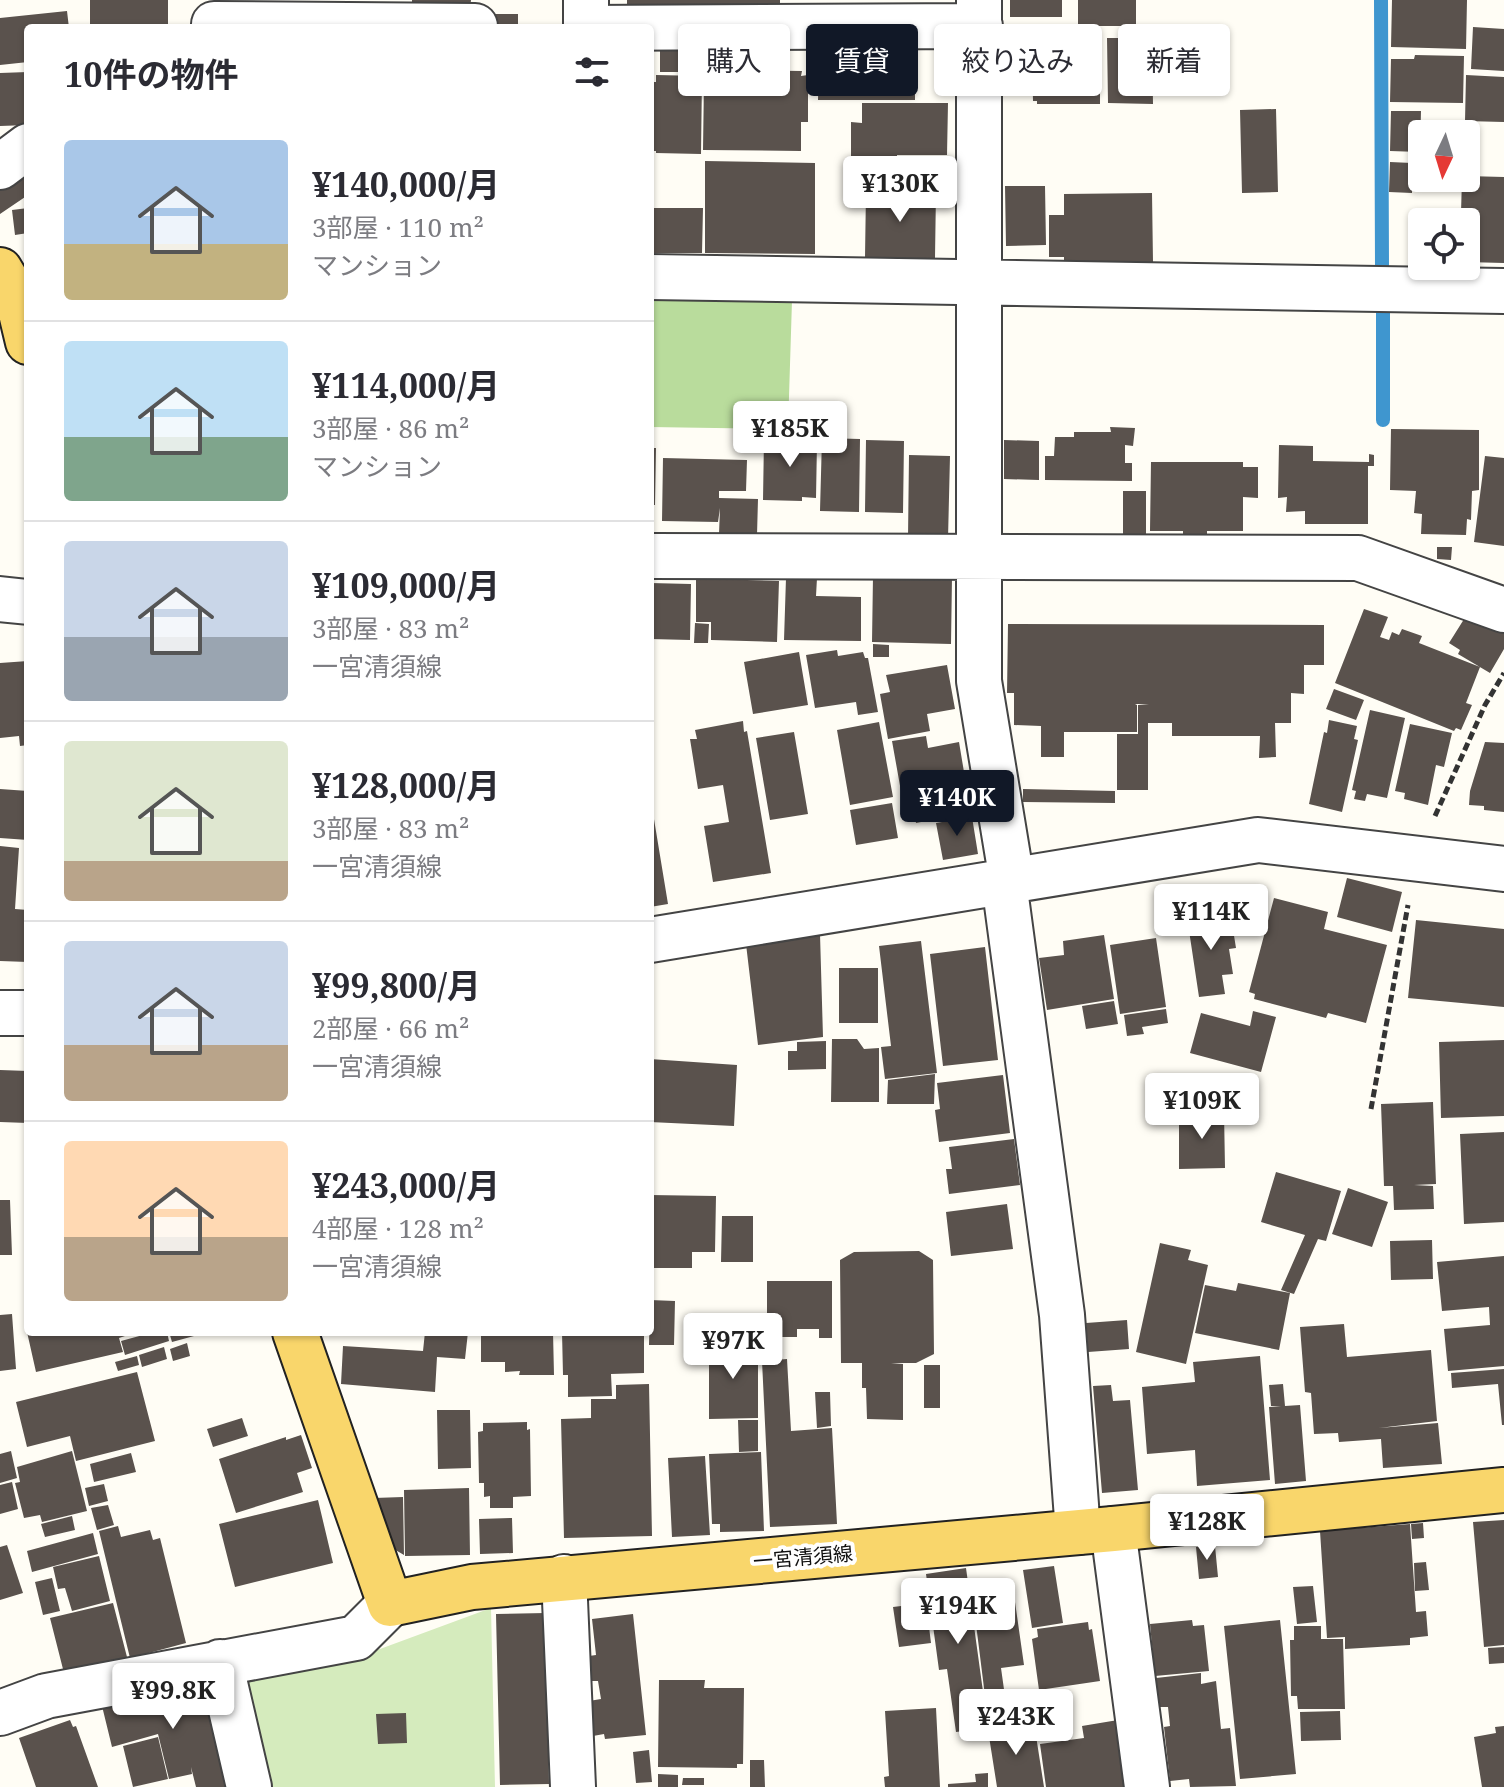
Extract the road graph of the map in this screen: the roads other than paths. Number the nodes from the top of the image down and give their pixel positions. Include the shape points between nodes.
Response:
1 (586, 0) edge
2 (980, 13) edge
3 (213, 17) edge
4 (417, 24) edge
5 (586, 24) edge
6 (654, 25) edge
7 (24, 149) edge
8 (0, 167) edge
9 (654, 277) edge
10 (980, 283) junction
11 (1504, 291) edge
12 (654, 556) edge
13 (979, 558) junction
14 (0, 599) edge
15 (24, 602) edge
16 (1504, 610) edge
17 (1504, 869) edge
18 (1008, 881) junction
19 (654, 939) edge
20 (0, 1013) edge
21 (24, 1013) edge
22 (296, 1336) edge
23 (1504, 1490) edge
24 (1096, 1531) junction
25 (564, 1577) junction
26 (390, 1604) junction
27 (220, 1662) junction
28 (0, 1713) edge
29 (249, 1787) edge
30 (573, 1787) edge
31 (1147, 1787) edge

1 - 5 street
2 - 6 street
2 - 10 street
3 - 4 street
7 - 8 street
9 - 10 street
10 - 11 street
10 - 13 street
12 - 13 street
13 - 16 street via 1358,558
13 - 18 street via 979,681
14 - 15 street
17 - 18 street via 1258,840
18 - 19 street
18 - 24 street via 1062,1315
20 - 21 street
22 - 26 main road
23 - 24 main road, 一宮清須線
24 - 25 main road, 一宮清須線
24 - 31 street
25 - 26 main road, 一宮清須線 via 472,1587
25 - 30 street
26 - 27 street via 356,1638
27 - 28 street via 46,1696
27 - 29 street

